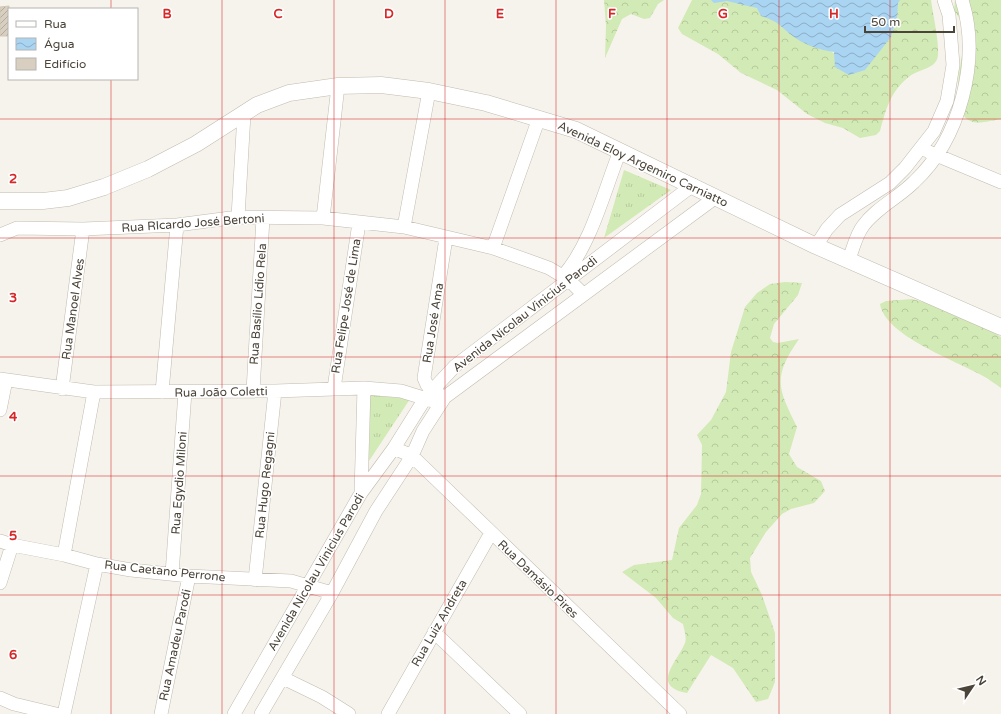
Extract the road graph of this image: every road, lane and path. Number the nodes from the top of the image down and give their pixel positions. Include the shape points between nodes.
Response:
1 (944, 0) edge
2 (962, 0) edge
3 (338, 86) junction
4 (429, 91) junction
5 (244, 114) junction
6 (538, 118) junction
7 (920, 148) junction
8 (620, 151) junction
9 (936, 156) junction
10 (1001, 182) edge
11 (693, 185) junction
12 (716, 197) junction
13 (0, 201) edge
14 (238, 217) junction
15 (263, 218) junction
16 (323, 218) junction
17 (359, 223) junction
18 (177, 225) junction
19 (404, 227) junction
20 (84, 229) junction
21 (0, 235) edge
22 (446, 238) junction
23 (816, 246) junction
24 (493, 248) junction
25 (849, 259) junction
26 (566, 278) junction
27 (583, 294) junction
28 (1001, 327) edge
29 (3, 379) edge
30 (334, 388) junction
31 (364, 388) junction
32 (62, 389) junction
33 (252, 391) junction
34 (275, 391) junction
35 (94, 392) junction
36 (162, 392) junction
37 (185, 392) junction
38 (430, 393) junction
39 (443, 401) junction
40 (0, 410) edge
41 (394, 448) junction
42 (412, 456) junction
43 (361, 494) junction
44 (491, 533) junction
45 (6, 543) edge
46 (64, 555) junction
47 (97, 564) junction
48 (172, 574) junction
49 (189, 576) junction
50 (254, 580) junction
51 (0, 583) edge
52 (309, 586) junction
53 (332, 593) junction
54 (434, 632) junction
55 (283, 678) junction
56 (0, 698) edge
57 (13, 709) edge
58 (56, 714) edge
59 (64, 714) edge
60 (161, 714) edge
61 (234, 714) edge
62 (261, 714) edge
63 (349, 714) edge
64 (388, 714) edge
65 (520, 714) edge
66 (680, 714) edge

1 - 7 street via 949,16 952,72 947,101 934,131
2 - 9 street via 968,40 968,74 951,128
3 - 4 street, Avenida Eloy Argemiro Carniatto via 381,85
3 - 5 street, Avenida Eloy Argemiro Carniatto via 289,92 257,105
3 - 16 street
4 - 6 street, Avenida Eloy Argemiro Carniatto via 486,103
4 - 19 street
5 - 13 street, Avenida Eloy Argemiro Carniatto via 196,144 148,169 104,187 68,198
5 - 14 street
6 - 8 street, Avenida Eloy Argemiro Carniatto via 576,130
6 - 24 street
7 - 9 street
7 - 23 street via 890,183 840,215
8 - 11 street, Avenida Eloy Argemiro Carniatto
8 - 26 street via 586,240
9 - 10 street
9 - 25 street via 914,183 874,213 862,227
11 - 12 street, Avenida Eloy Argemiro Carniatto
11 - 26 street, Avenida Nicolau Vinicius Parodi
12 - 23 street, Avenida Eloy Argemiro Carniatto
12 - 27 street, Avenida Nicolau Vinicius Parodi
14 - 15 street, Rua RIcardo José Bertoni
14 - 18 street, Rua RIcardo José Bertoni
15 - 16 street, Rua RIcardo José Bertoni
15 - 33 street, Rua Basílio Lídio Rela
16 - 17 street, Rua RIcardo José Bertoni
17 - 19 street, Rua RIcardo José Bertoni
17 - 30 street, Rua Felipe José de Lima
18 - 20 street, Rua RIcardo José Bertoni
18 - 36 street
19 - 22 street, Rua RIcardo José Bertoni
20 - 21 street, Rua RIcardo José Bertoni via 17,228
20 - 32 street, Rua Manoel Alves
22 - 24 street, Rua RIcardo José Bertoni
22 - 38 street, Rua José Ama via 424,378
23 - 25 street, Avenida Eloy Argemiro Carniatto
24 - 26 street, Rua RIcardo José Bertoni via 538,263
25 - 28 street, Avenida Eloy Argemiro Carniatto
26 - 27 street, Rua RIcardo José Bertoni
26 - 38 street, Avenida Nicolau Vinicius Parodi via 455,366
27 - 39 street, Avenida Nicolau Vinicius Parodi
29 - 32 street, Rua João Coletti
29 - 40 street
30 - 31 street, Rua João Coletti
30 - 34 street, Rua João Coletti
31 - 38 street, Rua João Coletti
31 - 43 street
32 - 35 street, Rua João Coletti
33 - 34 street, Rua João Coletti
33 - 37 street, Rua João Coletti
34 - 50 street, Rua Hugo Regagni
35 - 36 street, Rua João Coletti
35 - 46 street
36 - 37 street, Rua João Coletti
37 - 48 street, Rua Egydio Miloni
38 - 39 street, Rua João Coletti
38 - 41 street, Avenida Nicolau Vinicius Parodi
39 - 42 street, Avenida Nicolau Vinicius Parodi via 423,431
41 - 42 street, Rua Damásio Pires
41 - 43 street, Avenida Nicolau Vinicius Parodi
42 - 44 street, Rua Damásio Pires
42 - 53 street, Avenida Nicolau Vinicius Parodi via 376,511
43 - 52 street, Avenida Nicolau Vinicius Parodi
44 - 54 street, Rua Luiz Andreta
44 - 66 street, Rua Damásio Pires
45 - 46 street, Rua Caetano Perrone
45 - 51 street
46 - 47 street, Rua Caetano Perrone
47 - 48 street, Rua Caetano Perrone
47 - 59 street
48 - 49 street, Rua Caetano Perrone
49 - 50 street, Rua Caetano Perrone
49 - 60 street, Rua Amadeu Parodi
50 - 52 street, Rua Caetano Perrone via 291,581
52 - 53 street, Rua Caetano Perrone
52 - 61 street, Avenida Nicolau Vinicius Parodi
53 - 55 street, Avenida Nicolau Vinicius Parodi
54 - 64 street, Rua Luiz Andreta
54 - 65 street
55 - 62 street, Avenida Nicolau Vinicius Parodi
55 - 63 street
56 - 57 street
57 - 58 street

